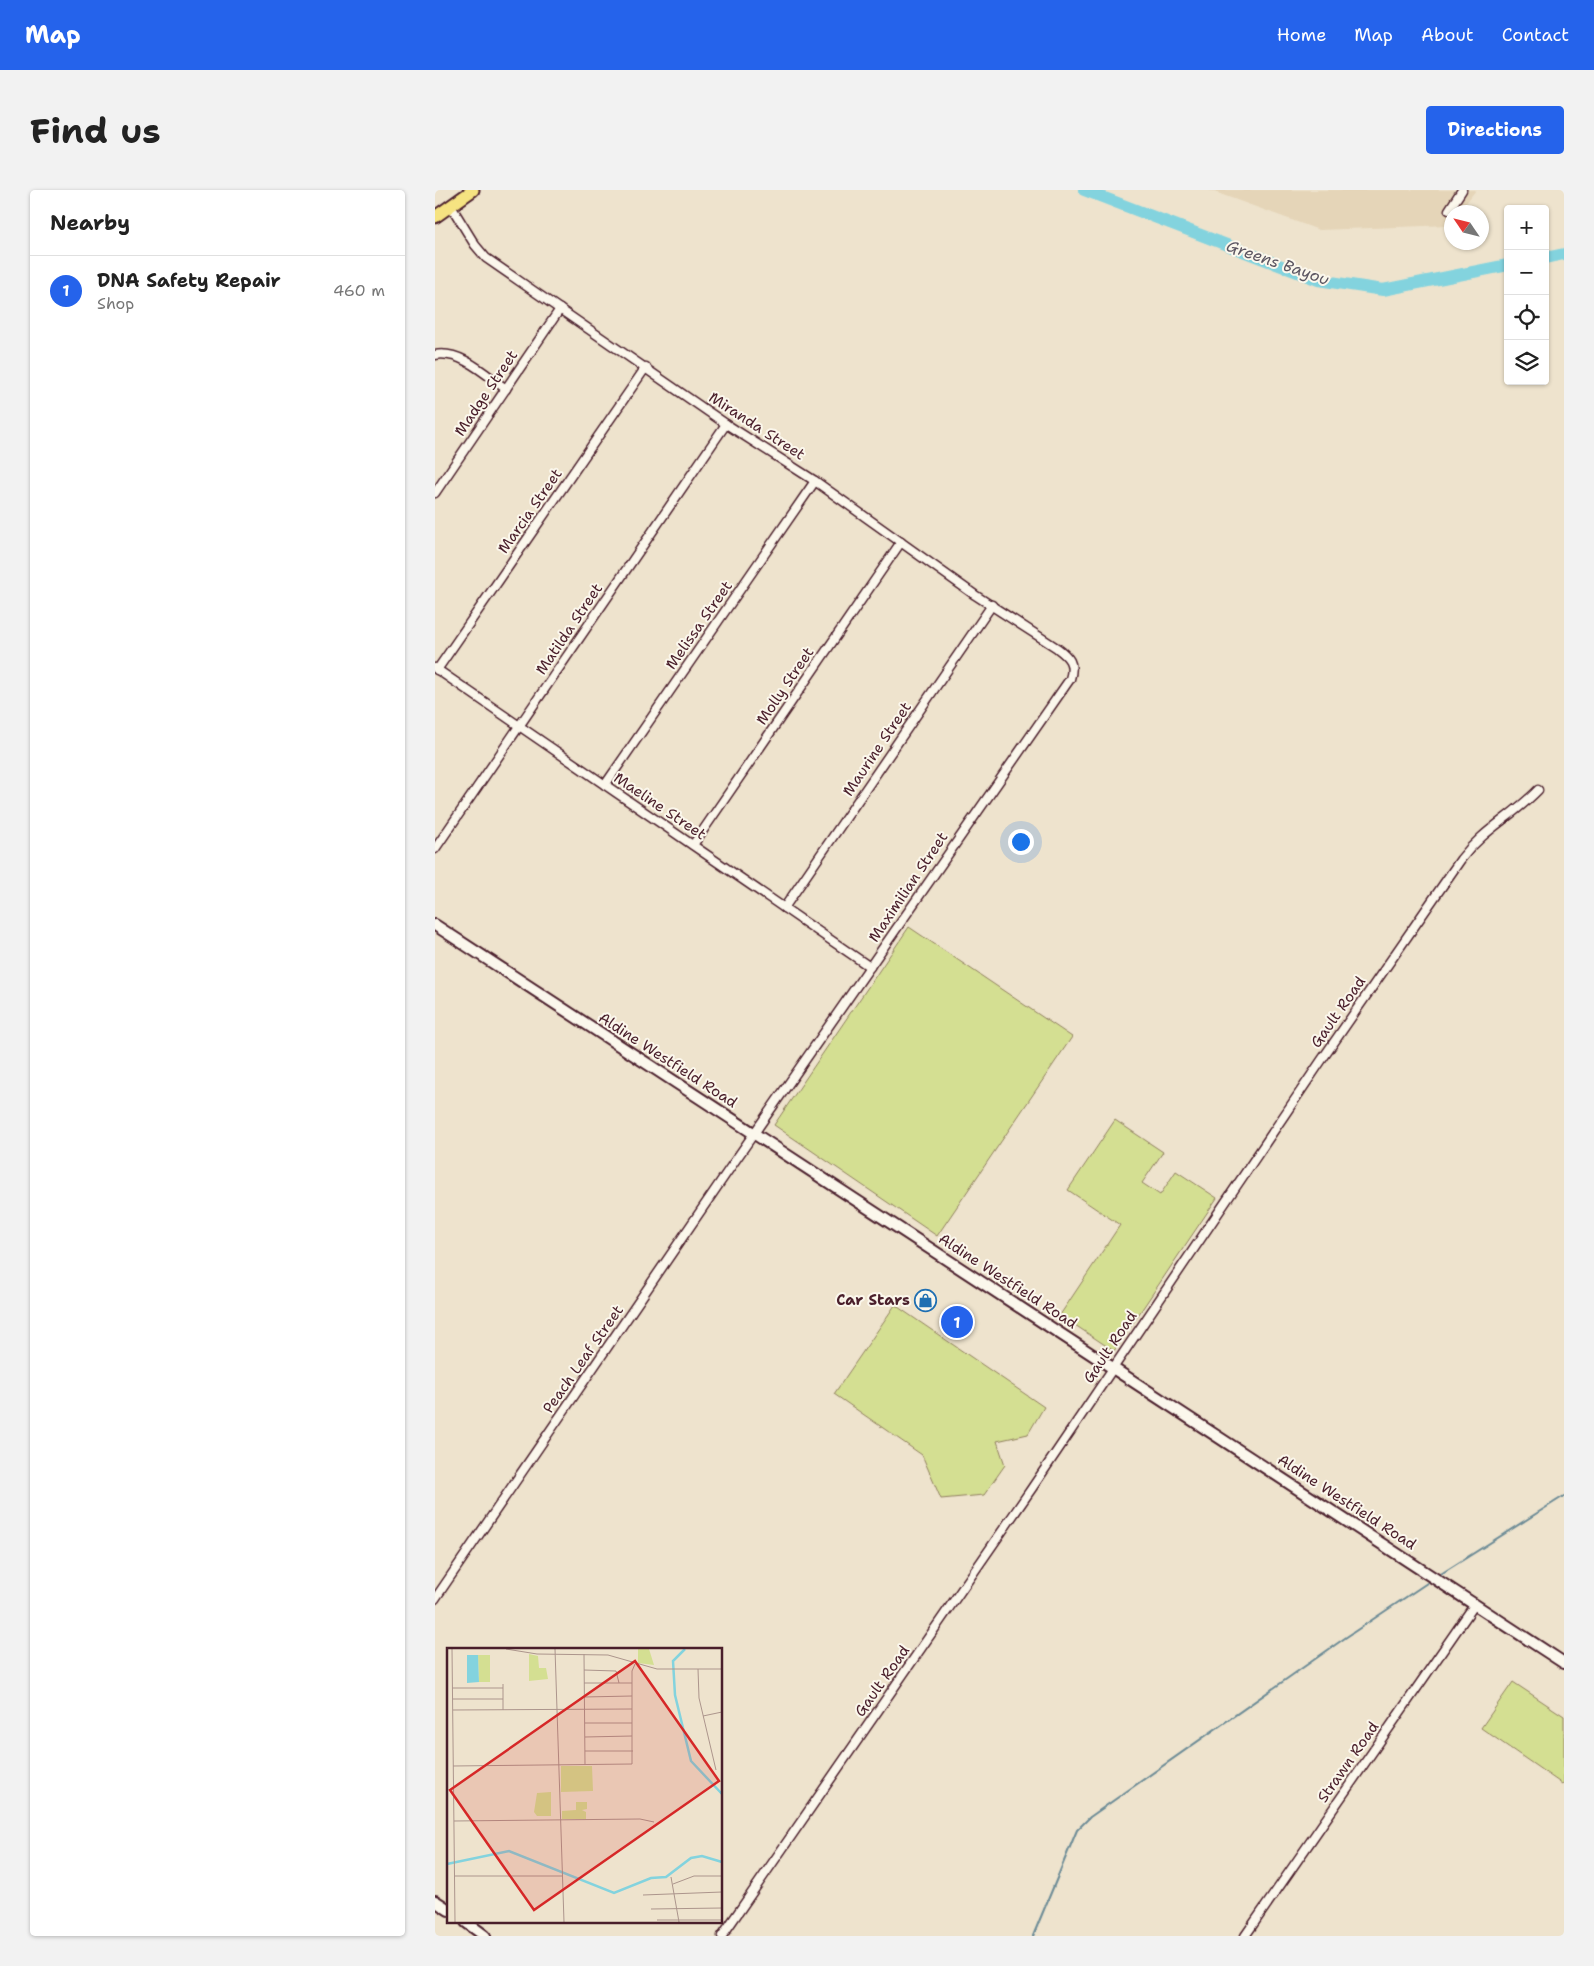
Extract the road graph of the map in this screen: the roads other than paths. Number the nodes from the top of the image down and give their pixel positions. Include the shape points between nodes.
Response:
1 (473, 190) edge
2 (1462, 190) edge
3 (1452, 205) edge
4 (451, 206) junction
5 (435, 217) edge
6 (560, 309) junction
7 (435, 355) edge
8 (646, 367) junction
9 (506, 389) junction
10 (725, 424) junction
11 (815, 482) junction
12 (435, 493) edge
13 (901, 542) junction
14 (992, 605) junction
15 (1064, 653) joint
16 (436, 669) edge
17 (519, 726) junction
18 (605, 785) junction
19 (1538, 790) dead end
20 (693, 845) junction
21 (435, 849) edge
22 (784, 908) junction
23 (435, 925) edge
24 (870, 966) junction
25 (755, 1135) junction
26 (1114, 1367) junction
27 (435, 1599) edge
28 (1475, 1604) junction
29 (1564, 1663) edge
30 (435, 1901) edge
31 (447, 1909) edge
32 (469, 1924) edge
33 (485, 1936) edge
34 (723, 1936) edge
35 (1245, 1936) edge

1 - 4 main road
2 - 3 street
4 - 5 main road
4 - 6 street, Miranda Street via 487,258
6 - 8 street, Miranda Street
6 - 9 street, Madge Street
7 - 9 street via 456,356
8 - 10 street, Miranda Street
8 - 16 street, Marcia Street
9 - 12 street, Madge Street
10 - 11 street, Miranda Street
10 - 17 street, Matilda Street
11 - 13 street, Miranda Street
11 - 18 street, Melissa Street
13 - 14 street, Miranda Street
13 - 20 street, Molly Street
14 - 15 street, Miranda Street
14 - 22 street, Maurine Street
15 - 24 street, Maximilian Street via 1073,669 1070,678
16 - 17 street, Maeline Street
17 - 18 street, Maeline Street
17 - 21 street, Matilda Street
18 - 20 street, Maeline Street
19 - 26 street, Gault Road via 1480,837 1461,860
20 - 22 street, Maeline Street
22 - 24 street, Maeline Street
23 - 25 main road, Aldine Westfield Road
24 - 25 street, Maximilian Street
25 - 26 main road, Aldine Westfield Road
25 - 27 street, Peach Leaf Street
26 - 28 main road, Aldine Westfield Road
26 - 34 street, Gault Road
28 - 29 main road, Aldine Westfield Road
28 - 35 street, Strawn Road
30 - 31 main road
32 - 33 main road

